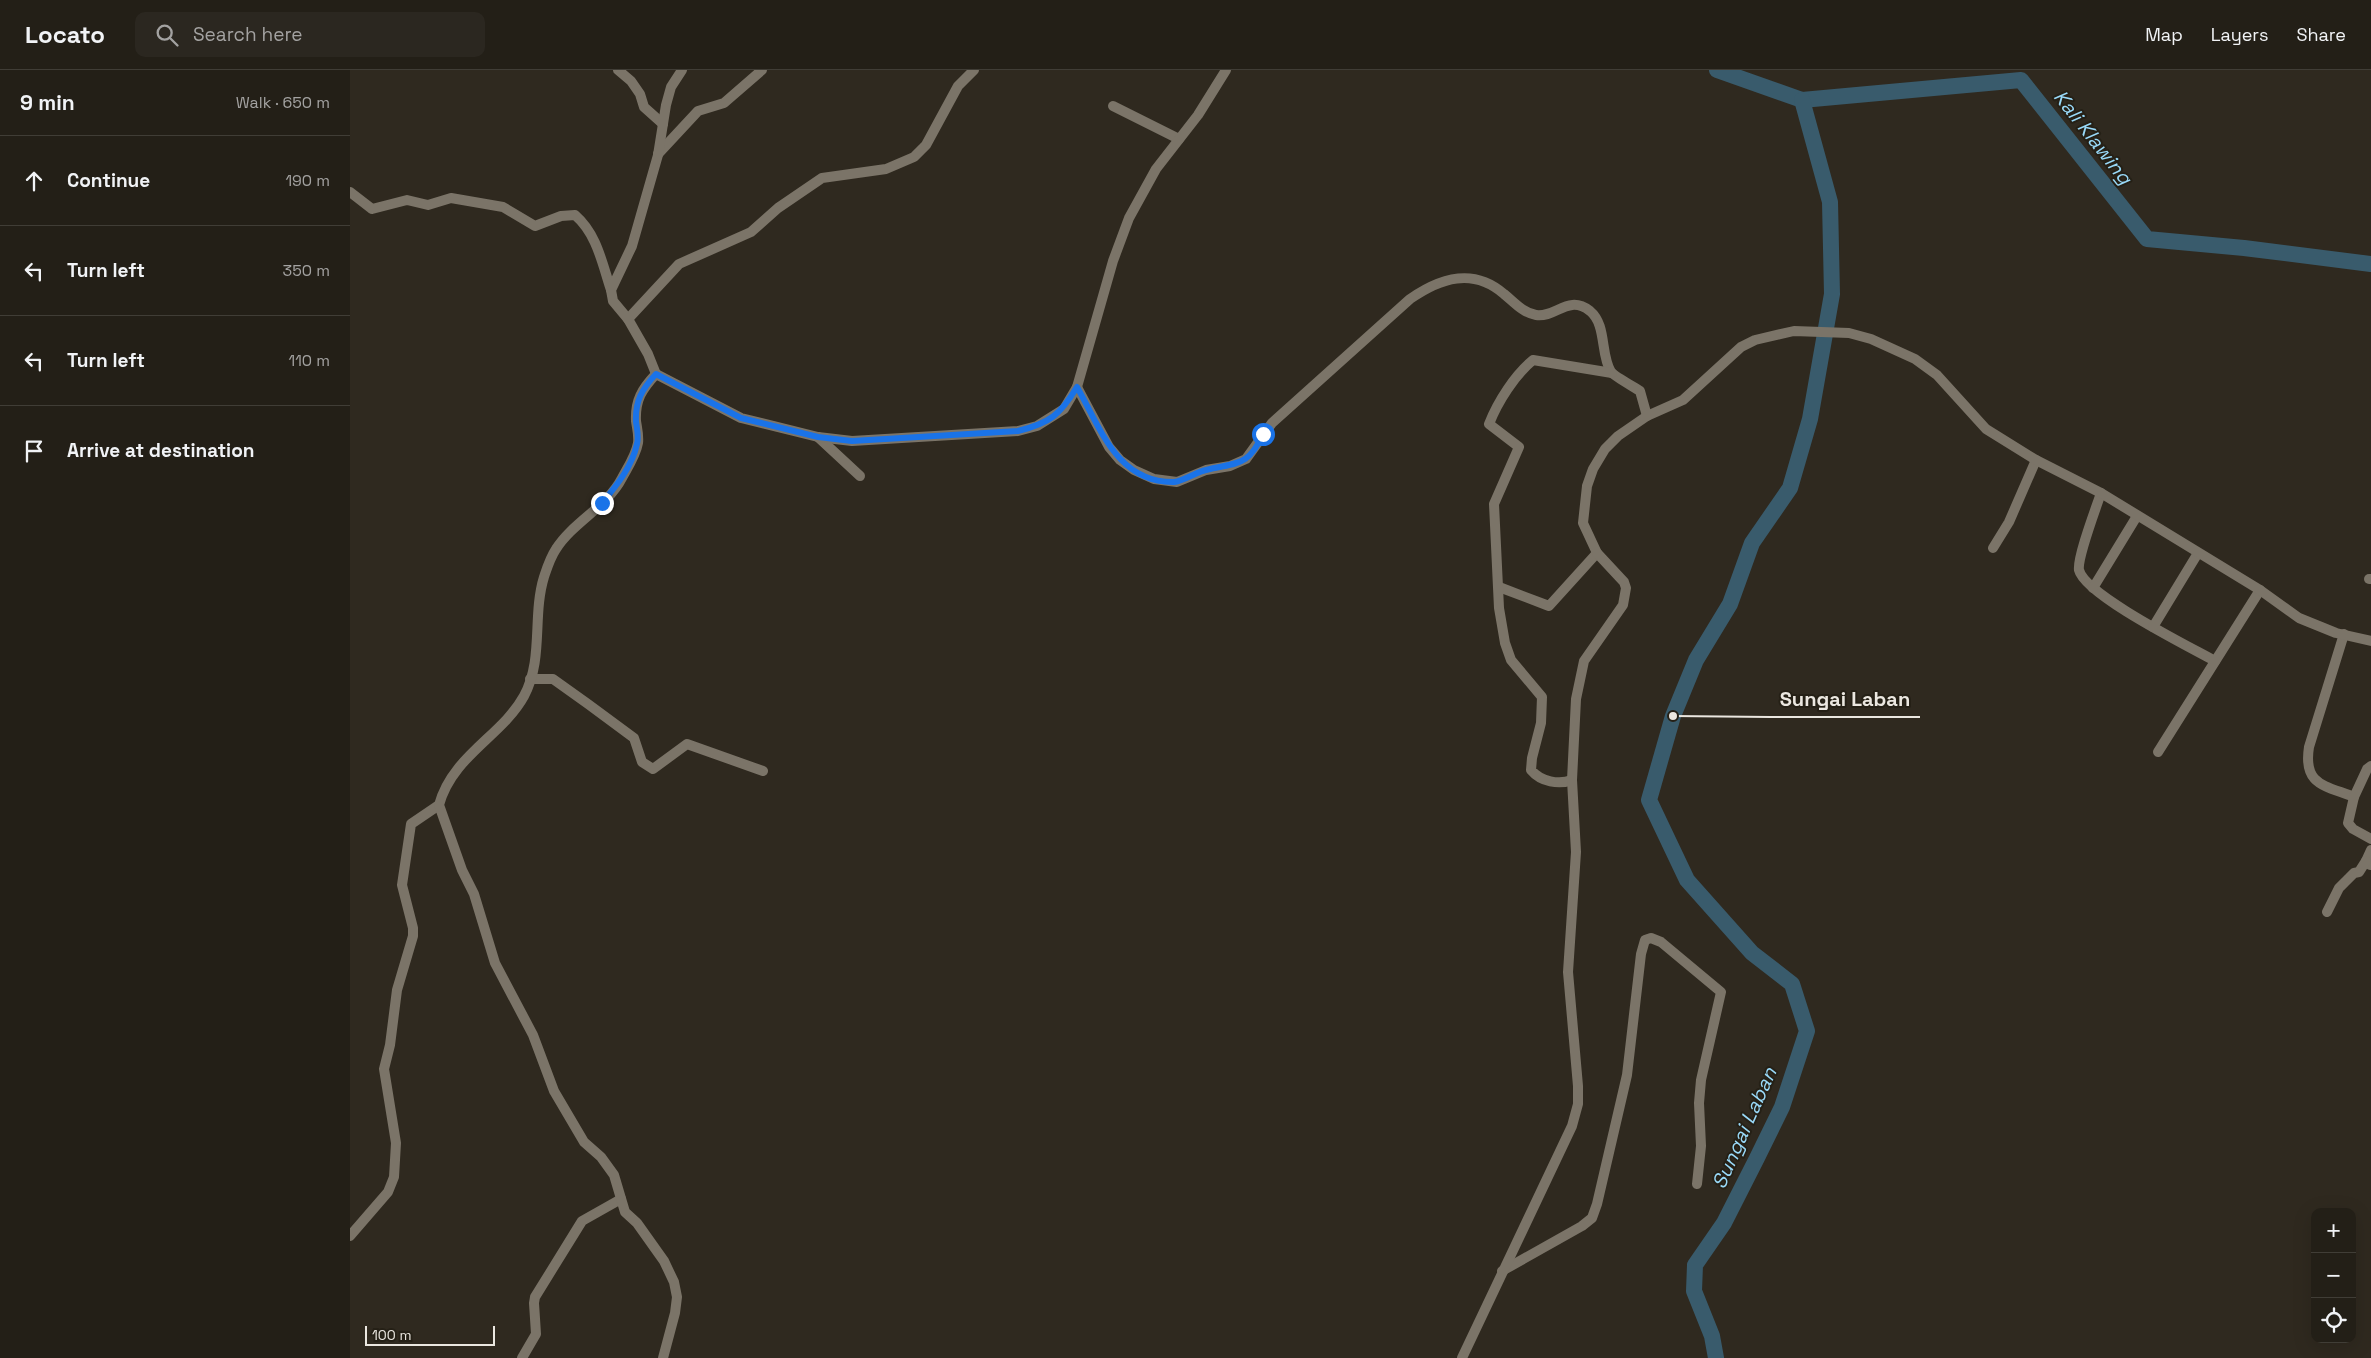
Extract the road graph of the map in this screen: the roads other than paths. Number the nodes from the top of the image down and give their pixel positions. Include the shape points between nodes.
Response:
1 (618, 70) edge
2 (682, 70) edge
3 (762, 70) edge
4 (974, 70) edge
5 (1226, 70) edge
6 (1113, 106) dead end
7 (662, 124) junction
8 (1179, 139) junction
9 (658, 155) junction
10 (350, 192) edge
11 (611, 290) junction
12 (628, 319) junction
13 (1612, 373) junction
14 (656, 374) junction
15 (1077, 387) junction
16 (1647, 416) junction
17 (818, 437) junction
18 (2036, 460) junction
19 (860, 476) dead end
20 (2101, 493) junction
21 (2137, 516) junction
22 (1993, 548) dead end
23 (1597, 553) junction
24 (2198, 553) junction
25 (1499, 587) junction
26 (2093, 588) junction
27 (2260, 590) junction
28 (2153, 627) junction
29 (2344, 634) junction
30 (2371, 641) edge
31 (2215, 661) junction
32 (530, 679) junction
33 (2158, 752) dead end
34 (2371, 766) edge
35 (763, 771) dead end
36 (1572, 780) junction
37 (2354, 797) junction
38 (439, 805) junction
39 (2371, 839) edge
40 (2371, 850) edge
41 (2368, 863) edge
42 (2327, 912) dead end
43 (1697, 1184) dead end
44 (621, 1199) junction
45 (350, 1236) edge
46 (1502, 1271) junction
47 (522, 1358) edge
48 (663, 1358) edge
49 (1462, 1358) edge

1 - 7 street via 631,81 644,107
2 - 7 street via 671,87
3 - 9 street via 724,103 698,111
4 - 12 street via 958,86 926,145 914,157 886,169 822,178 778,208 752,232 679,264
5 - 8 street
6 - 8 street
7 - 9 street
8 - 15 street via 1146,185 1121,235
9 - 11 street via 632,246
10 - 11 street via 372,209 407,200 428,205 451,198 503,207 535,226 561,216 574,215 583,222 597,243
11 - 12 street via 613,301
12 - 14 street
13 - 15 street via 1599,323 1589,310 1570,304 1546,314 1534,315 1492,286 1456,278 1426,288 1396,310 1272,423 1246,459 1177,482 1154,479 1120,460 1109,447
13 - 16 street via 1640,391
13 - 25 street via 1533,360 1499,404 1489,425 1519,447 1494,504
14 - 17 street via 741,418
14 - 32 street via 641,390 637,402 638,443 621,480 563,540 550,562 540,596 537,645
15 - 17 street via 1064,409 1037,426 1018,431 852,441
16 - 18 street via 1683,400 1741,347 1794,331 1849,333 1916,359 1937,375 1986,429
16 - 23 street via 1618,436 1605,449 1593,469 1587,486 1583,523
17 - 19 street
18 - 20 street
18 - 22 street via 2009,522
20 - 21 street
20 - 26 street via 2079,565 2082,577
21 - 24 street
21 - 26 street
23 - 25 street via 1550,606
23 - 36 street via 1626,588 1623,605 1583,666 1576,700
24 - 27 street
24 - 28 street
25 - 36 street via 1501,622 1508,655 1542,697 1541,723 1531,770 1561,784
26 - 28 street
27 - 29 street via 2310,624
27 - 31 street
28 - 31 street
29 - 30 street
29 - 37 street via 2307,759 2308,770 2314,778
31 - 33 street
32 - 35 street via 553,679 588,704 634,738 642,762 653,769 687,744
32 - 38 street via 514,710 462,762
34 - 37 street
36 - 46 street via 1576,852 1568,972 1578,1104 1572,1126
37 - 39 street via 2349,825
38 - 44 street via 474,894 494,963 533,1035 554,1091 584,1142 614,1175
38 - 45 street via 411,824 402,885 413,936 397,990 384,1069 396,1143 394,1177 388,1192
40 - 41 street
41 - 42 street via 2340,885
43 - 46 street via 1701,1146 1701,1080 1721,992 1661,942 1651,938 1645,940 1641,954 1627,1075 1592,1218
44 - 47 street via 582,1220 535,1296 536,1334
44 - 48 street via 625,1212 638,1223 674,1282 677,1297 675,1313
46 - 49 street

